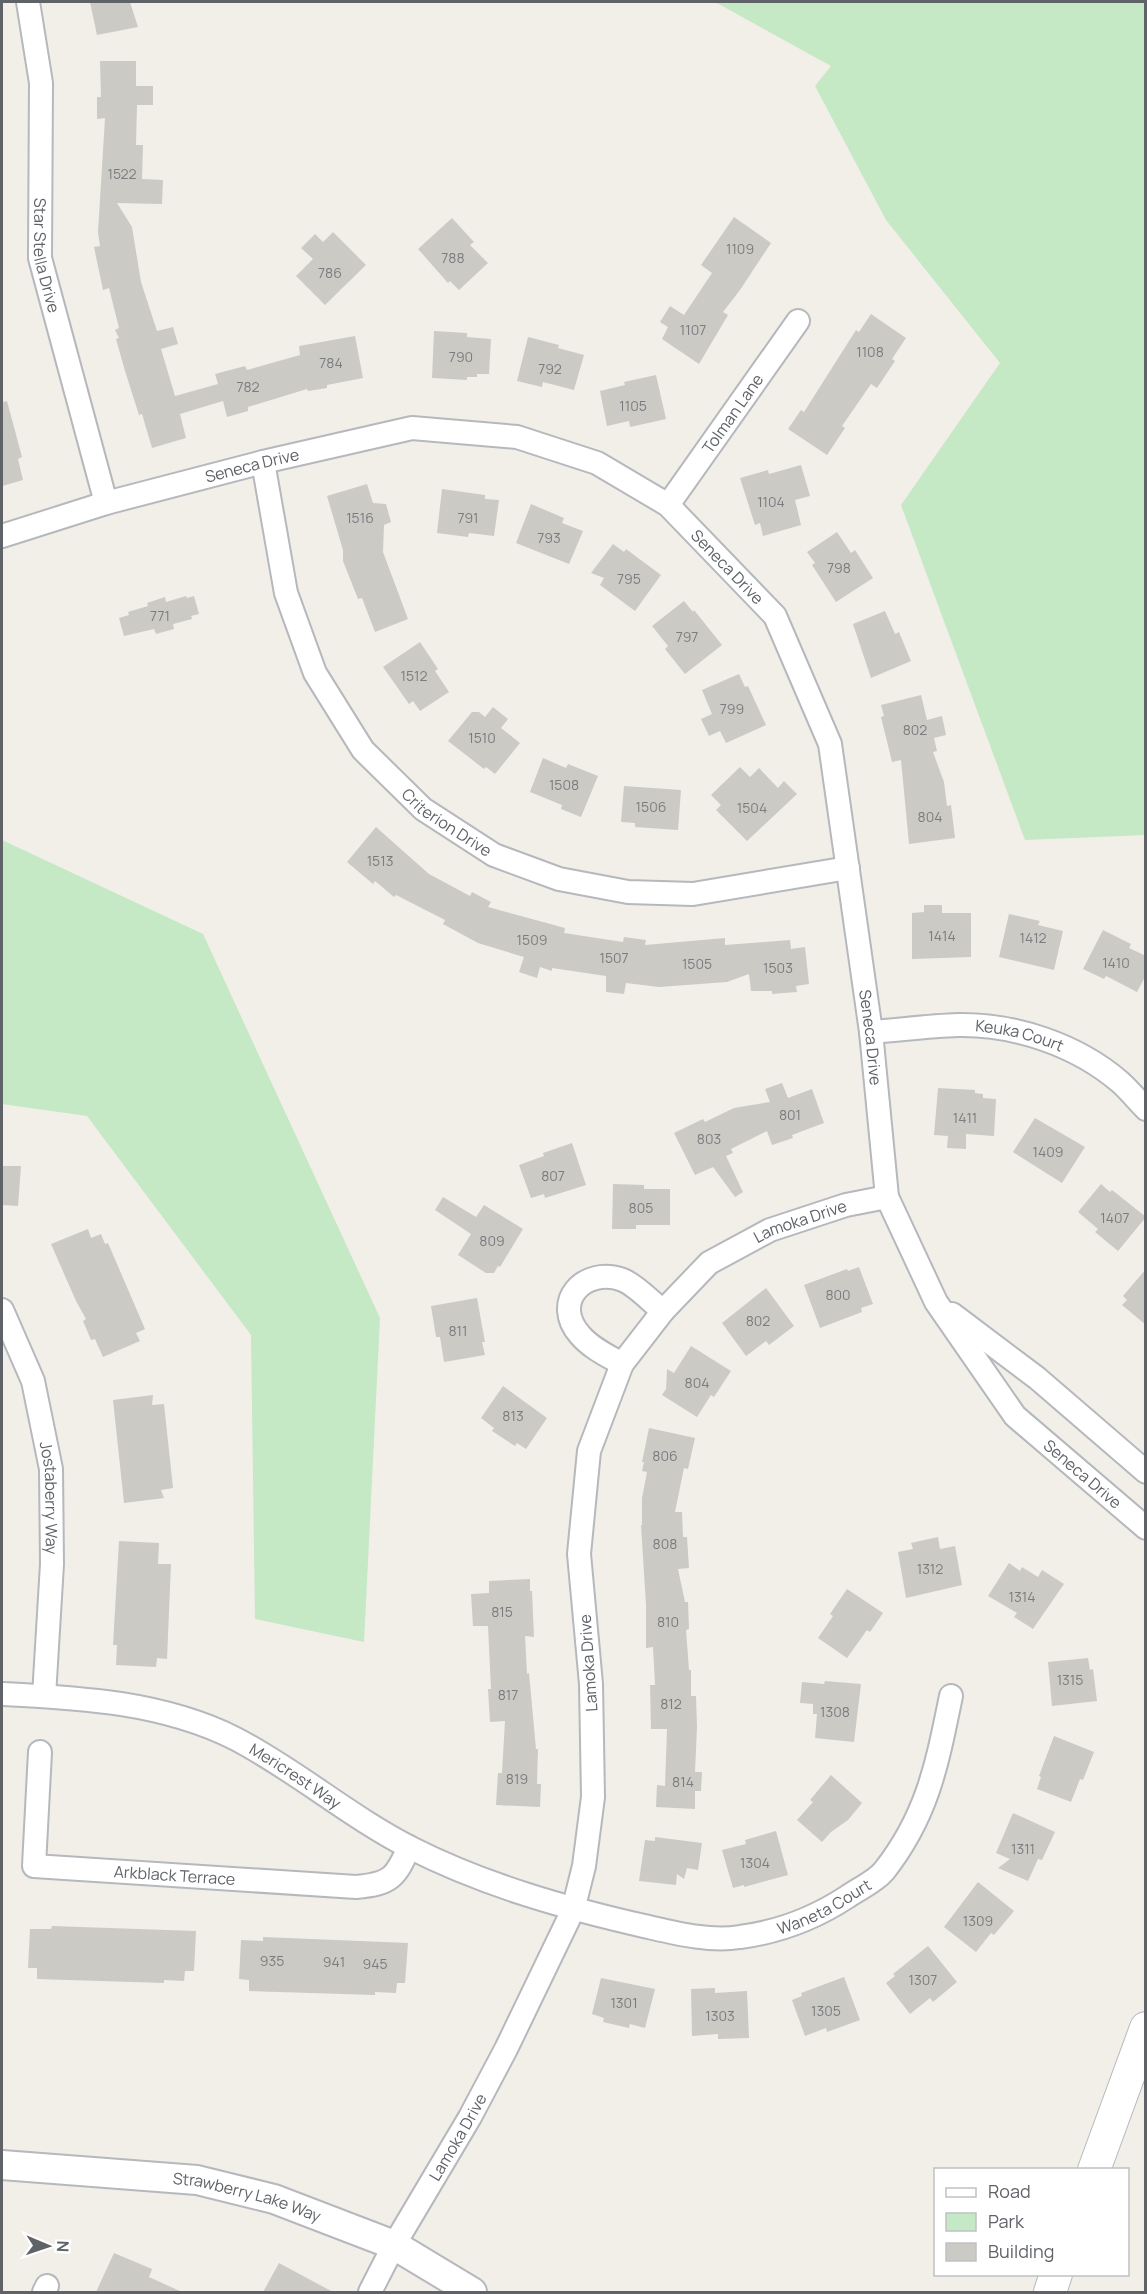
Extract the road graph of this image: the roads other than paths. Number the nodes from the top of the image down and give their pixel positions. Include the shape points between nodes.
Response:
1 (28, 2) edge
2 (798, 321) dead end
3 (263, 462) junction
4 (106, 503) junction
5 (668, 505) junction
6 (2, 536) edge
7 (848, 868) junction
8 (871, 1032) junction
9 (1146, 1109) edge
10 (887, 1197) junction
11 (936, 1302) junction
12 (2, 1310) edge
13 (663, 1311) junction
14 (622, 1364) junction
15 (1146, 1472) edge
16 (1146, 1528) edge
17 (2, 1694) edge
18 (44, 1696) junction
19 (951, 1696) dead end
20 (40, 1752) dead end
21 (410, 1847) junction
22 (573, 1910) junction
23 (1146, 2028) edge
24 (2, 2166) edge
25 (1094, 2168) edge
26 (394, 2245) junction
27 (1055, 2276) edge
28 (370, 2292) edge
29 (472, 2292) edge
30 (1050, 2292) edge

1 - 4 street, Star Stella Drive via 41,83 40,258
2 - 5 street, Tolman Lane
3 - 4 street, Seneca Drive
3 - 5 street, Seneca Drive via 412,428 517,437 597,463
3 - 7 street, Criterion Drive via 286,593 315,673 363,750 423,809 494,855 559,879 628,892 693,894
4 - 6 street, Seneca Drive
5 - 7 street, Seneca Drive via 775,616 830,744
7 - 8 street, Seneca Drive
8 - 9 street, Keuka Court via 958,1025 996,1027 1038,1036 1086,1058 1120,1082
8 - 10 street, Seneca Drive
10 - 11 street, Seneca Drive
10 - 13 street, Lamoka Drive via 846,1204 770,1230 709,1263
11 - 15 street, Seneca Drive via 1037,1378
11 - 16 street, Seneca Drive via 1015,1416
12 - 18 street, Jostaberry Way via 33,1381 51,1469 52,1564
13 - 14 street, Lamoka Drive
13 - 14 street via 625,1281 606,1276 590,1278 574,1291 569,1306 579,1335
14 - 22 street, Lamoka Drive via 589,1451 579,1554 591,1684 593,1797 584,1866
17 - 18 street, Mericrest Way
18 - 21 street, Mericrest Way via 120,1703 176,1715 236,1739
19 - 22 street, Waneta Court via 936,1772 914,1826 882,1874 837,1904 785,1928 738,1938 691,1936
20 - 21 street, Arkblack Terrace via 34,1866 356,1887 392,1878
21 - 22 street, Mericrest Way via 458,1869
22 - 26 street, Lamoka Drive via 470,2117
23 - 25 main road
24 - 26 street, Strawberry Lake Way via 197,2180 274,2199
26 - 28 street, Lamoka Drive
26 - 29 street, Strawberry Lake Way
27 - 30 main road

